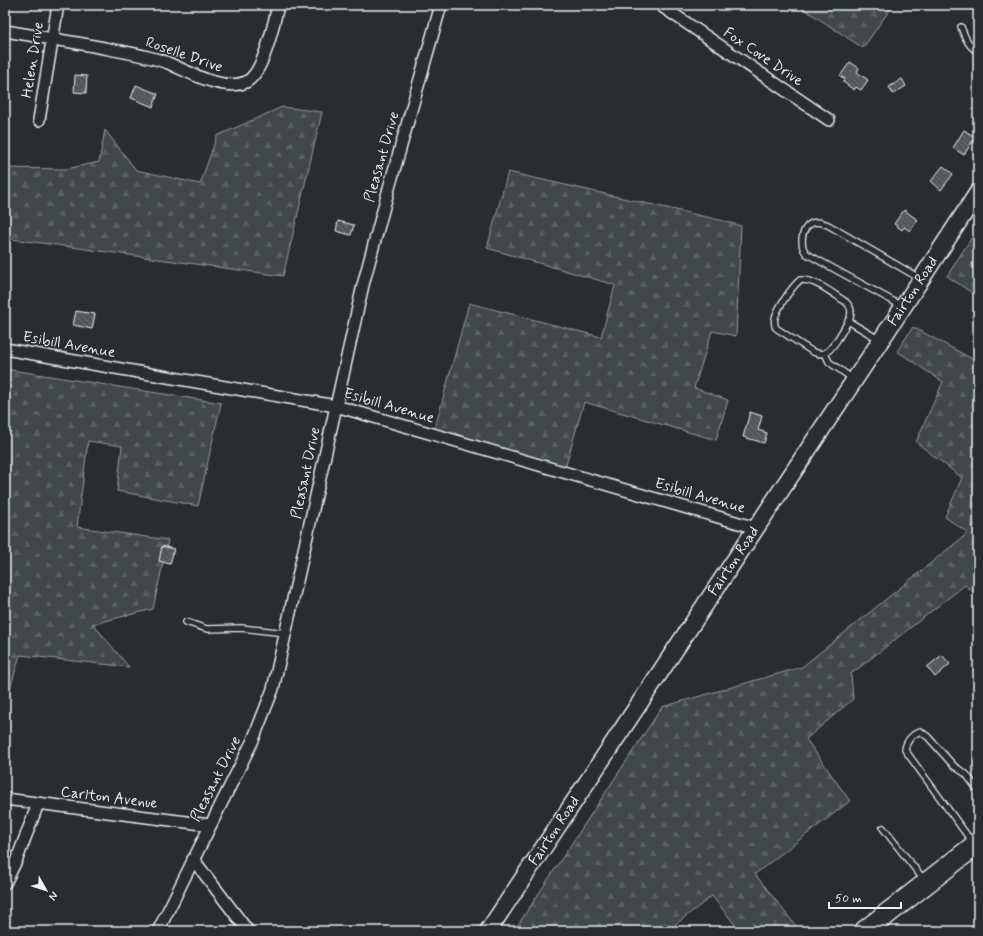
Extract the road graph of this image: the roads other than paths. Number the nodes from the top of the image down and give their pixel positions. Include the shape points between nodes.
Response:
1 (58, 5) edge
2 (278, 5) edge
3 (441, 5) edge
4 (660, 5) edge
5 (961, 26) dead end
6 (5, 31) edge
7 (52, 38) junction
8 (978, 52) edge
9 (39, 120) dead end
10 (829, 120) dead end
11 (978, 192) edge
12 (921, 279) junction
13 (903, 307) junction
14 (848, 321) junction
15 (881, 340) junction
16 (5, 349) edge
17 (825, 353) junction
18 (854, 380) junction
19 (336, 406) junction
20 (756, 528) junction
21 (186, 622) dead end
22 (286, 633) junction
23 (978, 790) edge
24 (5, 799) edge
25 (38, 804) junction
26 (210, 825) junction
27 (883, 828) dead end
28 (976, 844) edge
29 (193, 859) junction
30 (5, 883) edge
31 (926, 883) junction
32 (158, 931) edge
33 (248, 931) edge
34 (488, 931) edge
35 (865, 931) edge

1 - 7 street, Helen Drive
2 - 7 street, Roselle Drive via 268,45 255,73 246,81 237,84 212,82 149,57
3 - 19 street, Pleasant Drive via 363,285
4 - 10 street, Fox Cove Drive
5 - 8 lane via 965,38
6 - 7 street, Roselle Drive
7 - 9 street, Helen Drive
11 - 12 main road, Fairton Road
12 - 13 main road, Fairton Road
12 - 13 lane via 828,225 818,222 808,226 801,240 807,254
13 - 15 main road, Fairton Road
14 - 15 lane
14 - 17 lane
14 - 17 lane via 852,312 851,306 846,302 814,282 800,280 794,285 777,312 775,325 813,352
15 - 18 main road, Fairton Road
16 - 19 street, Esibill Avenue
17 - 18 lane via 834,367
18 - 20 main road, Fairton Road
19 - 20 street, Esibill Avenue
19 - 22 street, Pleasant Drive
20 - 34 main road, Fairton Road
21 - 22 lane via 208,628 241,628
22 - 26 street, Pleasant Drive via 267,707
23 - 28 lane via 966,774 954,766 924,733 920,731 913,734 905,750
24 - 25 street, Carlton Avenue
25 - 26 street, Carlton Avenue
25 - 30 street
26 - 29 street, Pleasant Drive
27 - 31 lane
28 - 31 highway
29 - 32 street, Pleasant Drive
29 - 33 street
31 - 35 highway

